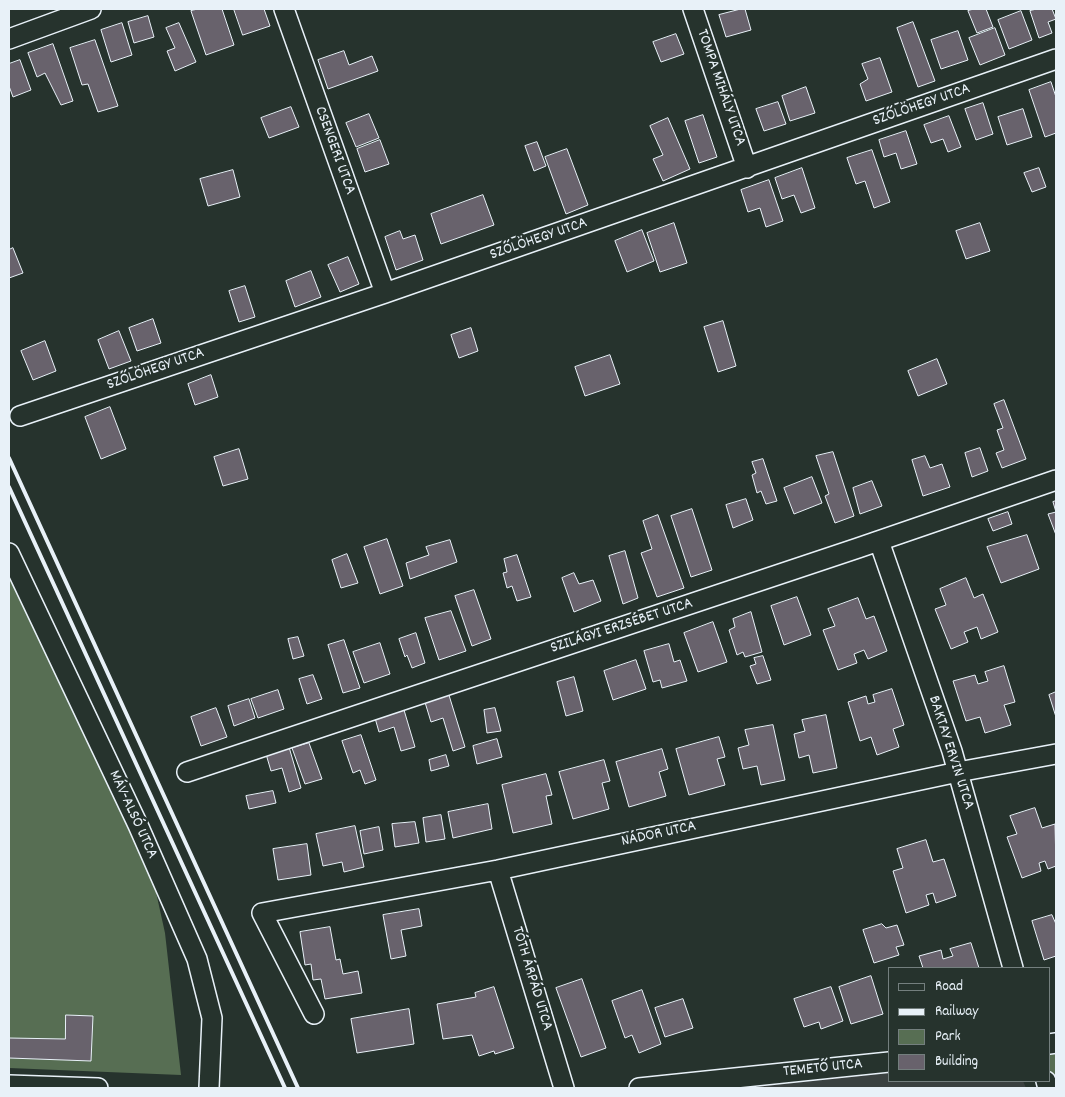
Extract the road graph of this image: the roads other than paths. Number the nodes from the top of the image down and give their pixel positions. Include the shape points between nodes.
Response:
1 (91, 9) edge
2 (284, 9) edge
3 (693, 9) edge
4 (9, 39) edge
5 (1056, 59) edge
6 (746, 168) junction
7 (385, 293) junction
8 (20, 416) dead end
9 (1056, 480) edge
10 (878, 541) junction
11 (9, 553) edge
12 (1056, 754) edge
13 (187, 772) dead end
14 (958, 772) junction
15 (498, 870) junction
16 (1013, 967) edge
17 (314, 1014) dead end
18 (888, 1062) edge
19 (9, 1085) edge
20 (98, 1088) edge
21 (210, 1088) edge
22 (564, 1088) edge
23 (639, 1088) edge

1 - 4 street
2 - 7 street, CSENGERI UTCA
3 - 6 street, TOMPA MIHÁLY UTCA
5 - 6 street, SZŐLÖHEGY UTCA
6 - 7 street, SZŐLÖHEGY UTCA
7 - 8 street, SZŐLÖHEGY UTCA
9 - 10 street, SZILÁGYI ERZSÉBET UTCA
10 - 13 street, SZILÁGYI ERZSÉBET UTCA
10 - 14 street, BAKTAY ERVIN UTCA
11 - 21 street, MÁV-ALSÓ UTCA via 138,825 197,959 212,1018
12 - 14 street, NÁDOR UTCA
14 - 15 street, NÁDOR UTCA
14 - 16 street, BAKTAY ERVIN UTCA
15 - 17 street, NÁDOR UTCA via 262,913
15 - 22 street, TÓTH ÁRPÁD UTCA
18 - 23 street, TEMETŐ UTCA
19 - 20 street

